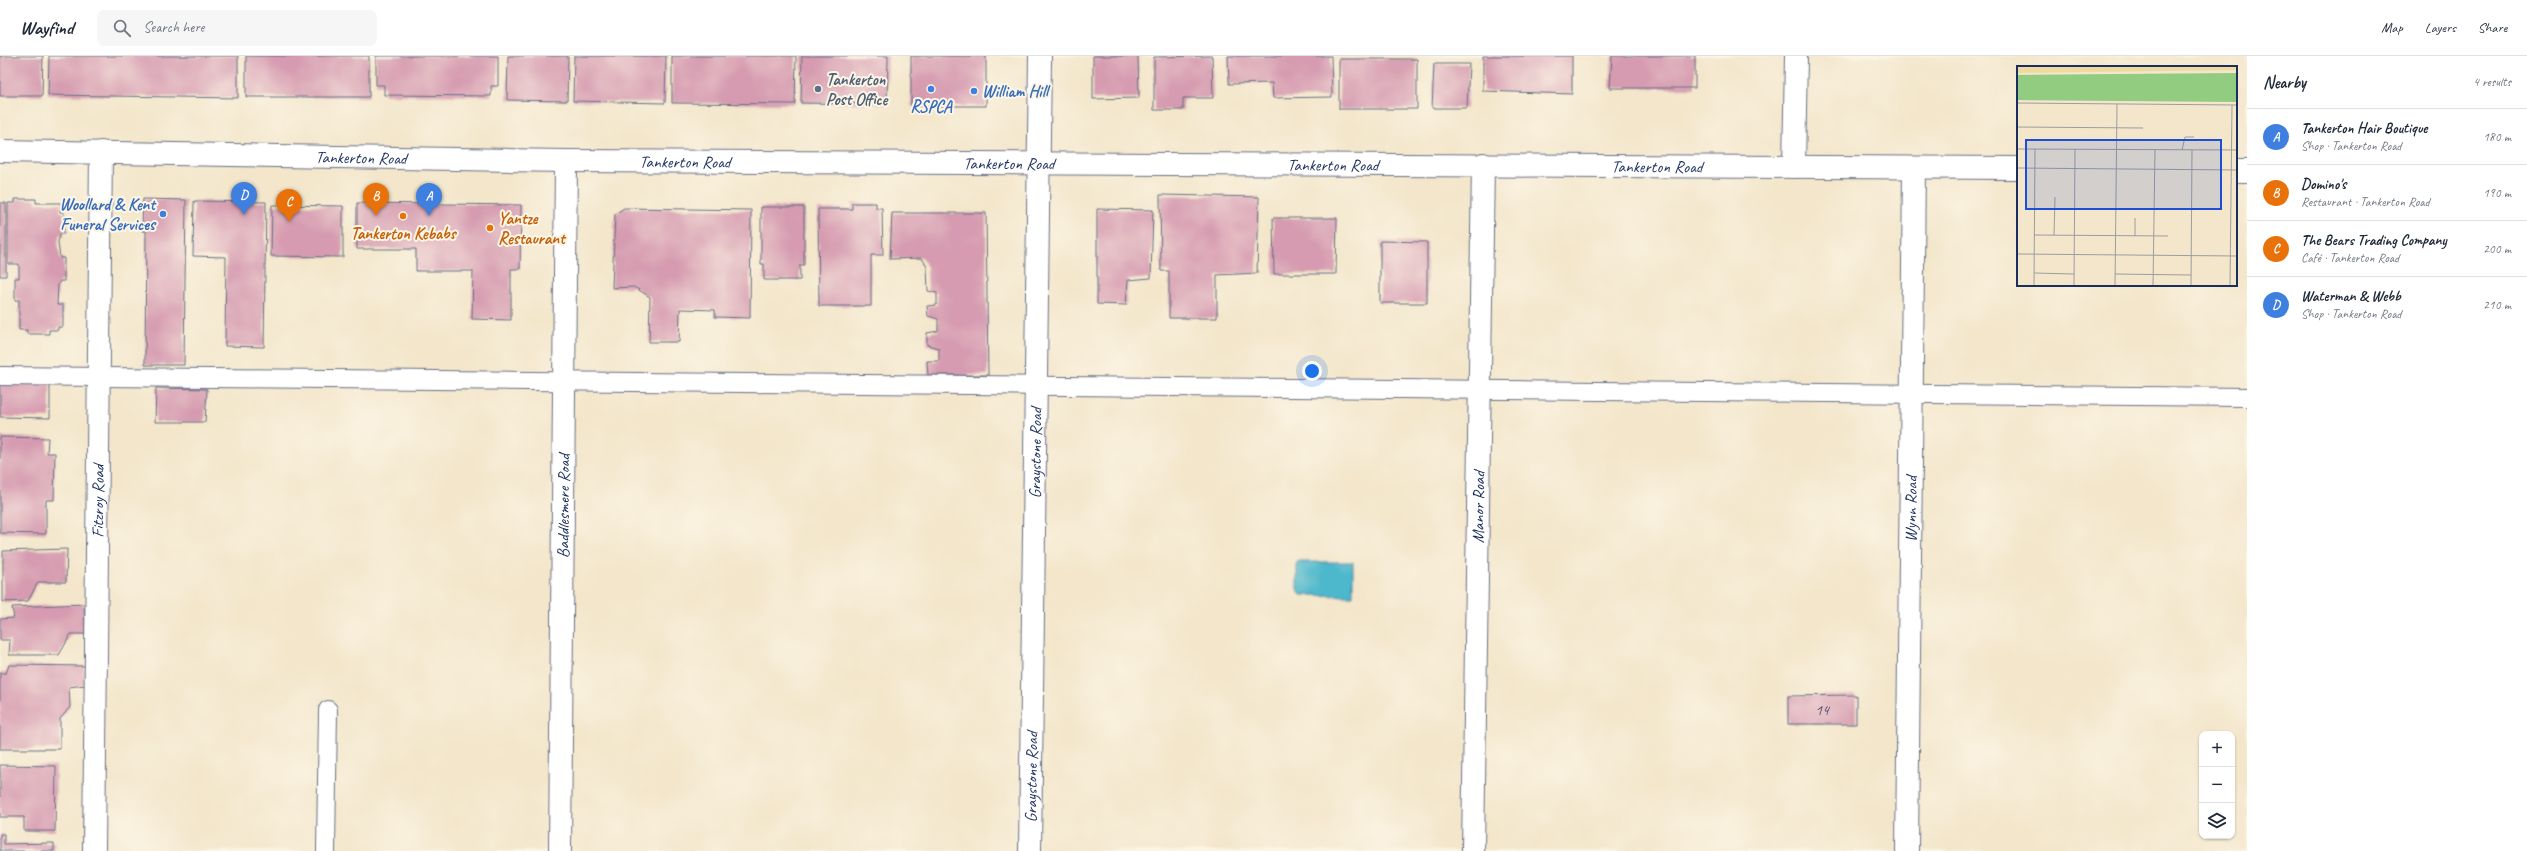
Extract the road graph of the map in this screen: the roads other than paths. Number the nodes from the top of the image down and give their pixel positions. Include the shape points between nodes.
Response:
1 (1040, 56) edge
2 (1796, 56) edge
3 (0, 151) edge
4 (101, 152) junction
5 (566, 161) junction
6 (1040, 164) junction
7 (1483, 164) junction
8 (1794, 167) junction
9 (1914, 168) junction
10 (2017, 168) edge
11 (0, 376) edge
12 (99, 378) junction
13 (564, 382) junction
14 (1035, 384) junction
15 (1478, 388) junction
16 (1912, 394) junction
17 (2247, 397) edge
18 (328, 710) dead end
19 (94, 851) edge
20 (326, 851) edge
21 (560, 851) edge
22 (1030, 851) edge
23 (1473, 851) edge
24 (1907, 851) edge

1 - 6 street, Graystone Road
2 - 8 street
3 - 4 street, Tankerton Road
4 - 5 street, Tankerton Road
4 - 12 street, Fitzroy Road
5 - 6 street, Tankerton Road
5 - 13 street, Baddlesmere Road
6 - 7 street, Tankerton Road
6 - 14 street, Graystone Road
7 - 8 street, Tankerton Road
7 - 15 street, Manor Road
8 - 9 street, Tankerton Road
9 - 10 street, Tankerton Road
9 - 16 street, Wynn Road
11 - 12 lane
12 - 13 lane
12 - 19 street, Fitzroy Road
13 - 14 lane
13 - 21 street, Baddlesmere Road
14 - 15 lane
14 - 22 street, Graystone Road
15 - 16 lane
15 - 23 street, Manor Road
16 - 17 lane
16 - 24 street, Wynn Road
18 - 20 lane

